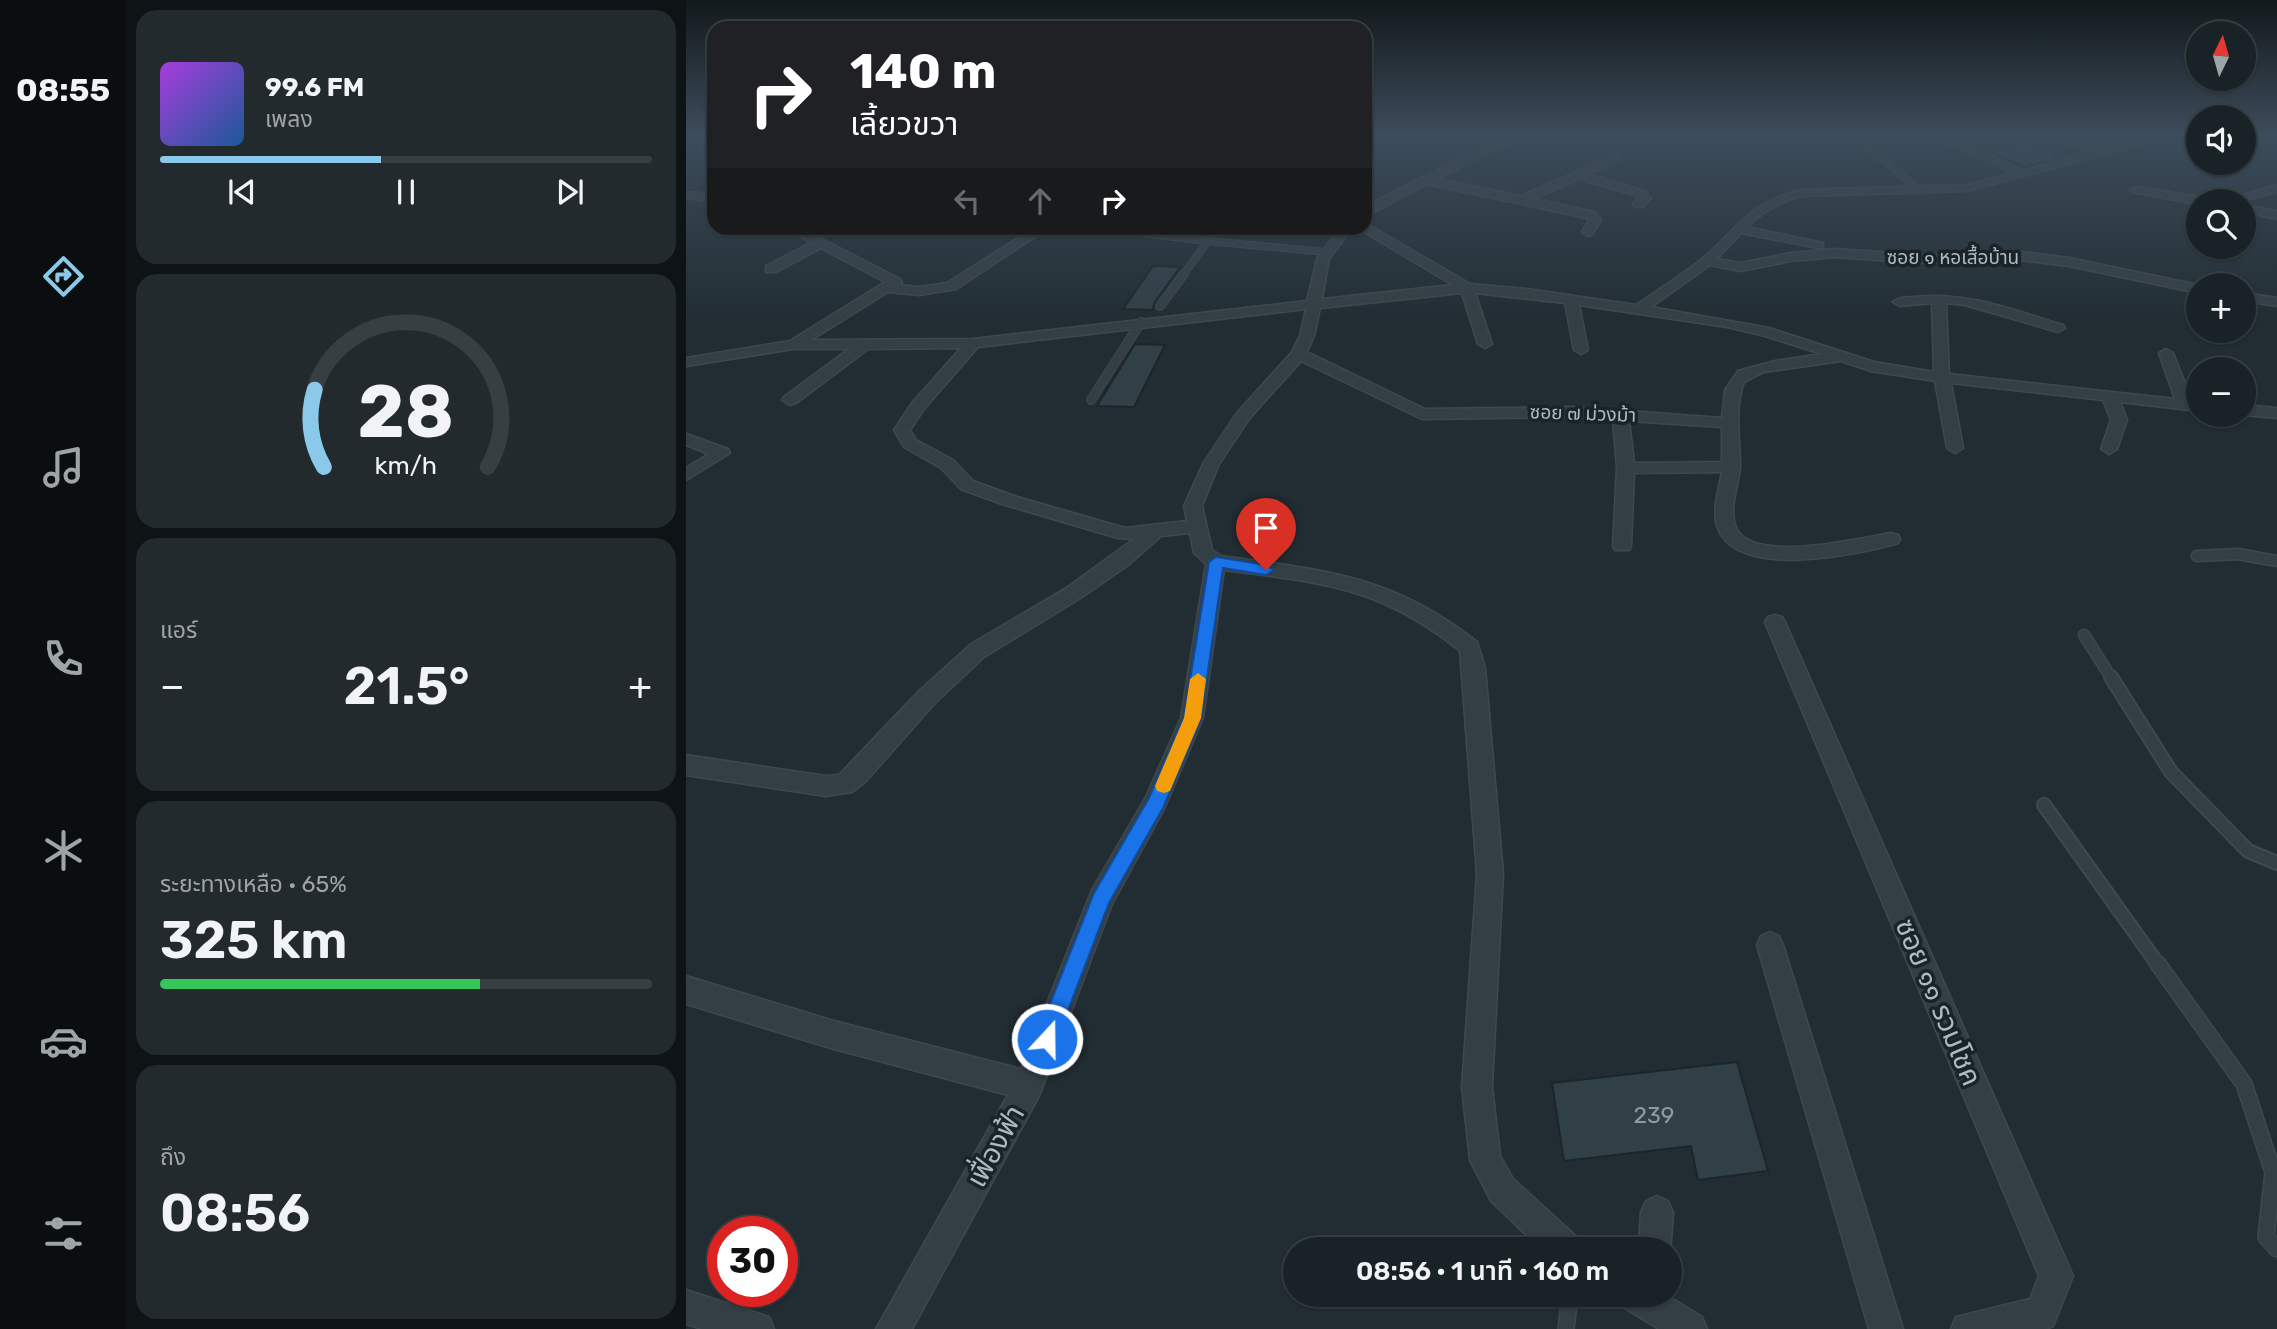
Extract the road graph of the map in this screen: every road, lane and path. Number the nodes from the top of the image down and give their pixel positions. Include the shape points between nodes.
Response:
1 (1396, 196) edge
2 (1503, 196) edge
3 (1531, 196) edge
4 (1644, 196) edge
5 (1783, 196) edge
6 (1522, 200) junction
7 (1639, 204) dead end
8 (1372, 209) edge
9 (2256, 211) edge
10 (2277, 215) edge
11 (1738, 229) junction
12 (1372, 231) edge
13 (1588, 232) dead end
14 (806, 235) edge
15 (1031, 235) edge
16 (1155, 235) edge
17 (1340, 235) edge
18 (1208, 242) junction
19 (821, 243) junction
20 (1819, 246) dead end
21 (1326, 252) junction
22 (1707, 261) junction
23 (771, 269) dead end
24 (2186, 286) edge
25 (884, 288) junction
26 (1467, 288) junction
27 (1939, 298) junction
28 (2256, 299) edge
29 (1571, 300) junction
30 (1900, 302) dead end
31 (2277, 302) edge
32 (1314, 303) junction
33 (1160, 306) dead end
34 (1639, 309) junction
35 (1141, 322) junction
36 (2057, 328) dead end
37 (973, 343) junction
38 (865, 344) junction
39 (1485, 344) dead end
40 (793, 345) junction
41 (1581, 349) dead end
42 (2166, 353) dead end
43 (1299, 354) junction
44 (1842, 356) junction
45 (687, 363) edge
46 (1942, 377) junction
47 (2186, 394) edge
48 (2110, 397) junction
49 (790, 400) dead end
50 (1091, 400) dead end
51 (2186, 405) edge
52 (2256, 411) edge
53 (2277, 413) edge
54 (1620, 414) junction
55 (1728, 423) junction
56 (686, 439) edge
57 (1955, 448) dead end
58 (2109, 449) dead end
59 (1731, 467) junction
60 (1626, 468) junction
61 (686, 475) edge
62 (1196, 526) junction
63 (1157, 530) junction
64 (1891, 539) dead end
65 (1622, 546) dead end
66 (2197, 556) dead end
67 (2277, 561) edge
68 (1216, 562) junction
69 (1775, 622) dead end
70 (2084, 635) dead end
71 (686, 765) edge
72 (2044, 805) dead end
73 (2277, 863) edge
74 (1770, 945) dead end
75 (686, 990) edge
76 (1029, 1086) junction
77 (1657, 1212) dead end
78 (1552, 1237) edge
79 (1656, 1237) edge
80 (2277, 1250) edge
81 (686, 1307) edge
82 (1569, 1307) edge
83 (1658, 1307) edge
84 (757, 1329) edge
85 (893, 1329) edge
86 (1566, 1329) edge
87 (1690, 1329) edge
88 (1886, 1329) edge
89 (1968, 1329) edge

1 - 8 street
2 - 6 street
3 - 6 street
4 - 7 street
5 - 11 street via 1762,205
6 - 13 street via 1591,215 1595,220
9 - 10 street
11 - 20 street
11 - 22 street
12 - 26 street
14 - 19 street
15 - 25 street via 951,286 919,291
16 - 18 lane
17 - 21 street
18 - 21 lane
18 - 33 lane
19 - 23 street
19 - 25 street via 895,282
21 - 32 street
22 - 24 street, ซอย ๑ หอเสื้อบ้าน via 1741,267 1834,253 1924,260 2013,255
22 - 34 street
25 - 40 street
26 - 29 street
26 - 32 street
26 - 39 street
27 - 30 street
27 - 36 street via 1966,301
27 - 46 street
28 - 31 street
29 - 34 street
29 - 41 street
32 - 35 street
32 - 43 street
34 - 44 street via 1769,332
35 - 37 street
35 - 50 lane
37 - 38 street
37 - 63 street via 902,430 910,443 947,464 967,485 1008,500 1125,534
38 - 40 street
38 - 49 street
40 - 45 street
42 - 47 street
43 - 54 street, ซอย ๗ ม่วงม้า via 1422,414
43 - 62 street via 1243,416 1210,464 1193,506
44 - 46 street via 1871,366
44 - 55 street via 1743,374
46 - 48 street
46 - 57 street
48 - 51 street
48 - 58 street via 2119,420
52 - 53 street
54 - 55 street, ซอย ๗ ม่วงม้า
54 - 60 street
55 - 59 street
56 - 61 street via 722,453
59 - 60 street
59 - 64 street via 1725,520 1731,536 1744,546 1772,554
60 - 65 street
62 - 63 street
62 - 68 street via 1203,553
63 - 71 street via 1075,592 977,651 844,785
66 - 67 lane via 2238,554
68 - 76 street, เฟื่องฟ้า via 1192,718 1156,802 1101,899
68 - 78 street via 1377,591 1423,613 1470,647 1490,874 1477,1087 1485,1160 1502,1191
69 - 89 street, ซอย ๑๑ รวมโชค via 2056,1276 2041,1314
70 - 73 lane via 2171,772 2248,850
72 - 80 lane via 2244,1084 2273,1172 2266,1237
74 - 88 street
75 - 76 street
76 - 85 street, เฟื่องฟ้า
77 - 79 street
81 - 84 street
82 - 86 lane
83 - 87 street

